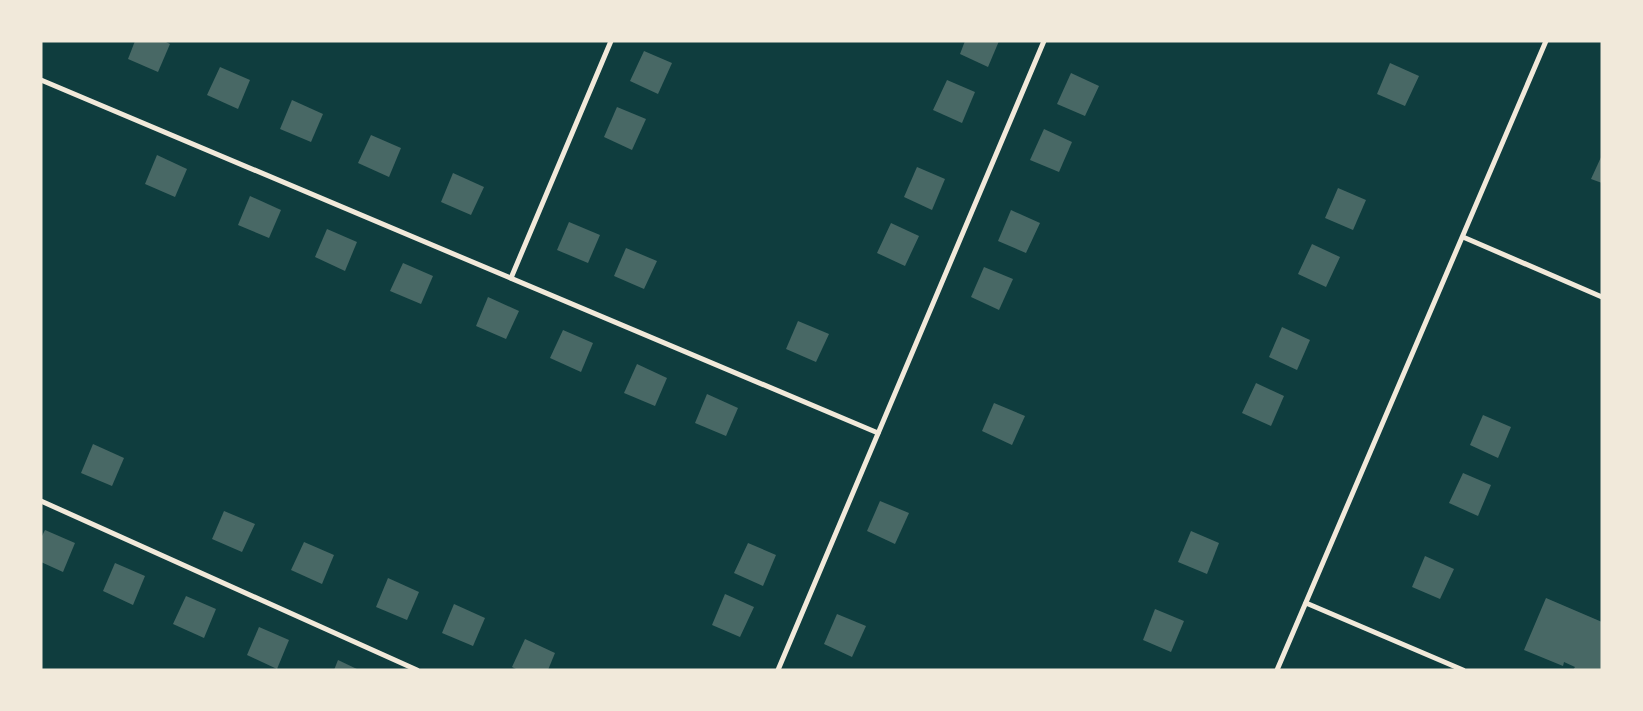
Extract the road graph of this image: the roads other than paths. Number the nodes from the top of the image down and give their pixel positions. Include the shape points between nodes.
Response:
1 (611, 41) edge
2 (1044, 41) edge
3 (1546, 41) edge
4 (41, 80) edge
5 (1462, 237) junction
6 (511, 278) junction
7 (1602, 297) edge
8 (878, 434) junction
9 (41, 501) edge
10 (1306, 603) junction
11 (417, 670) edge
12 (778, 670) edge
13 (1277, 670) edge
14 (1463, 670) edge

1 - 6 street
2 - 8 street
3 - 5 street
4 - 6 street
5 - 7 street
5 - 10 street
6 - 8 street
8 - 12 street
9 - 11 street
10 - 13 street
10 - 14 street

